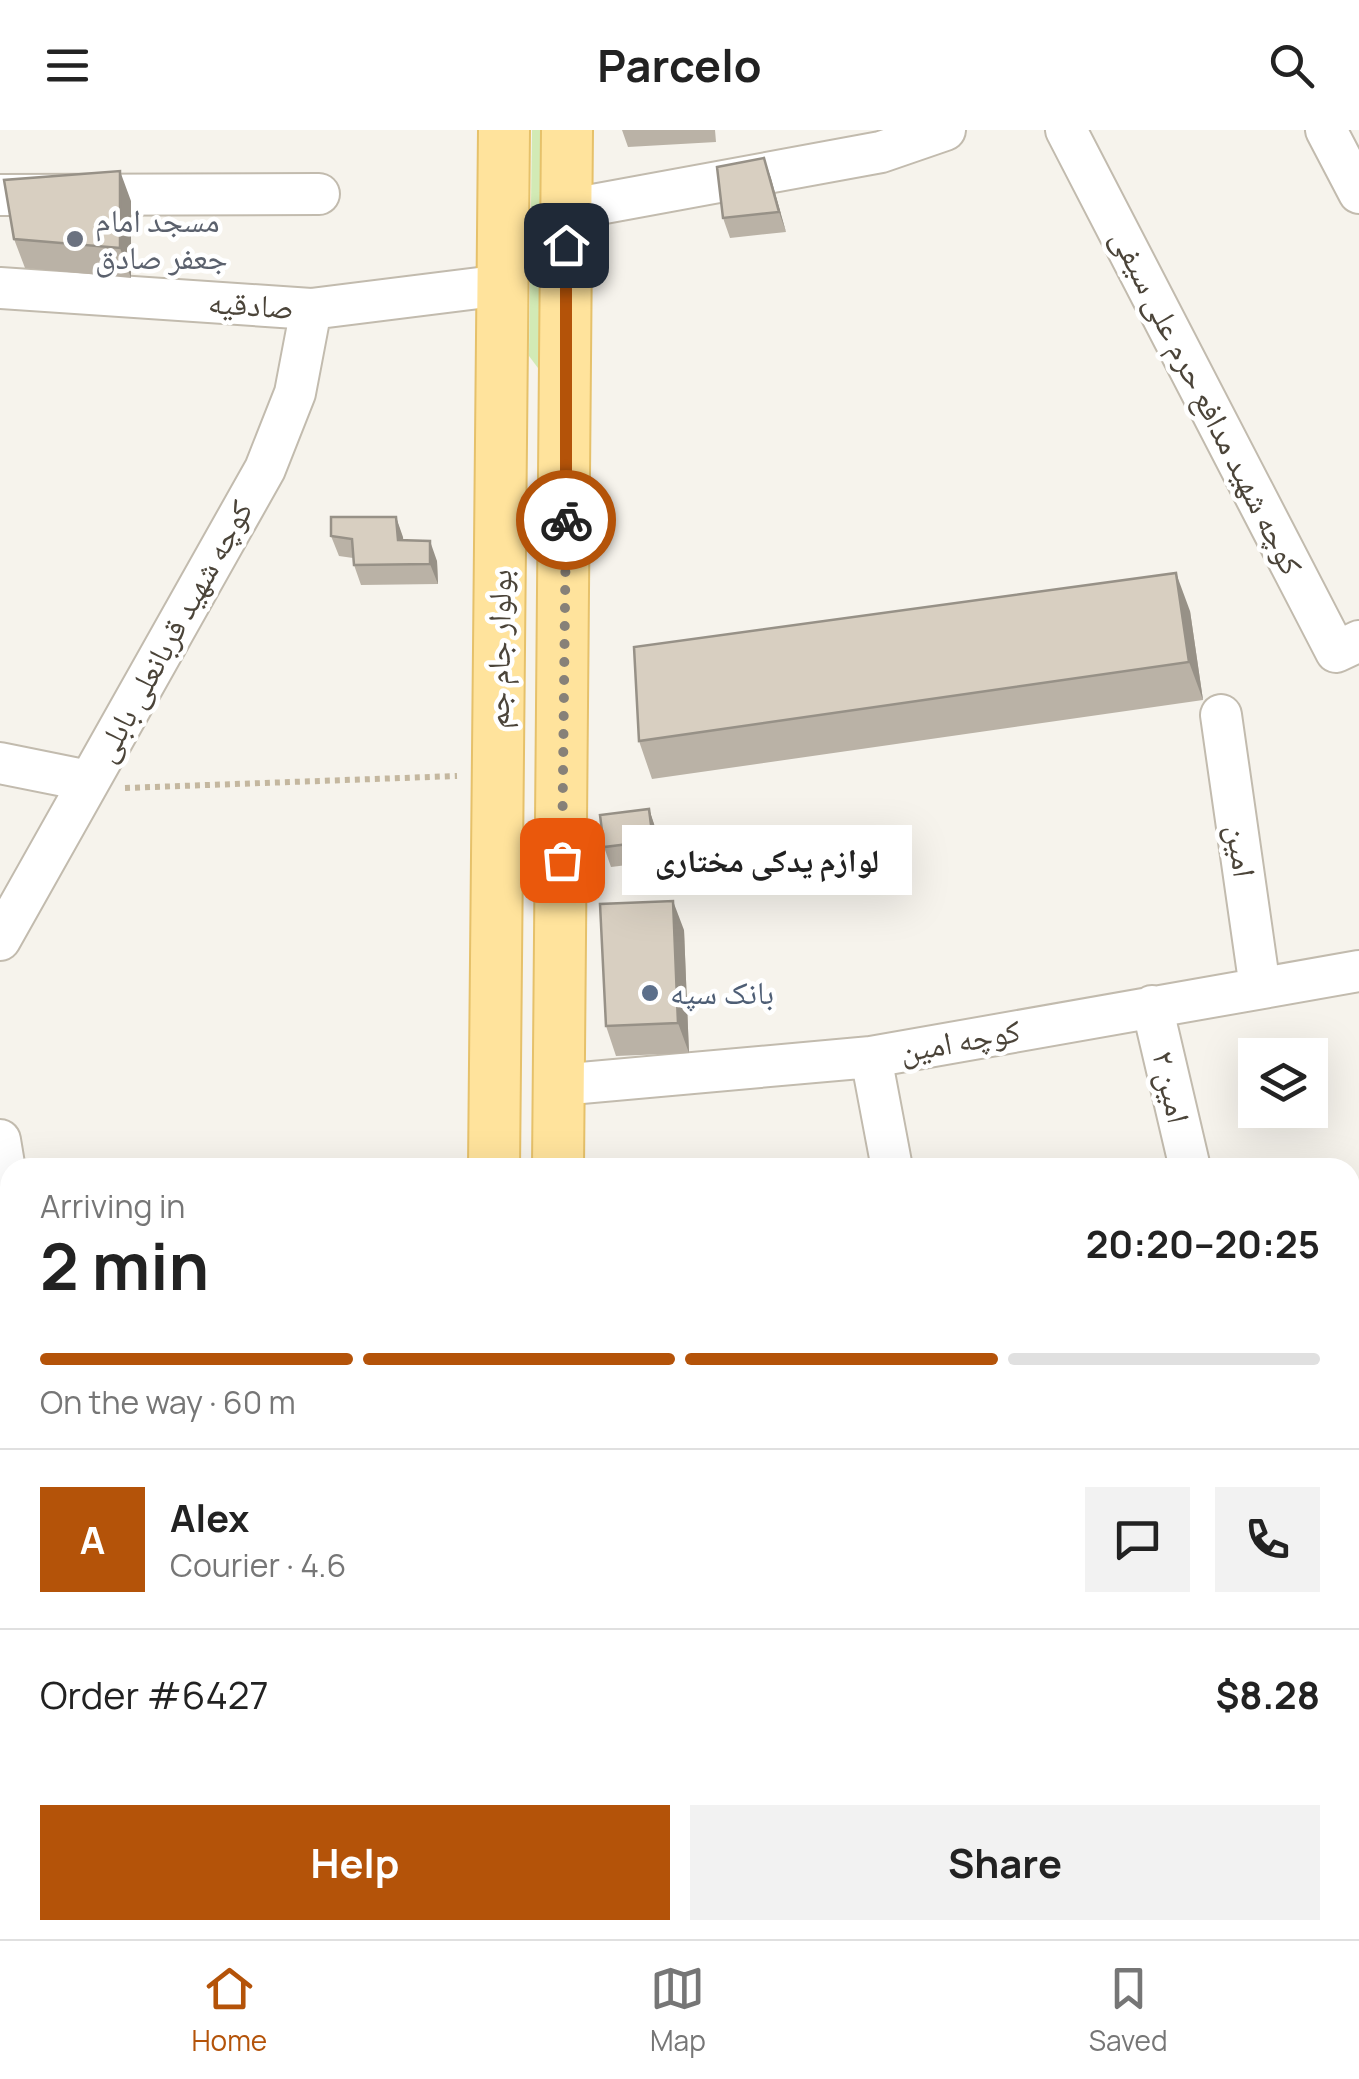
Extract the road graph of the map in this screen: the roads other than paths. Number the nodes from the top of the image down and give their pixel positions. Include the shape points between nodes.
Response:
1 (504, 130) edge
2 (567, 130) edge
3 (945, 130) edge
4 (1066, 130) edge
5 (1326, 130) edge
6 (1347, 130) edge
7 (1359, 134) edge
8 (1359, 193) edge
9 (0, 194) edge
10 (319, 194) dead end
11 (566, 210) junction
12 (503, 285) junction
13 (0, 288) edge
14 (311, 309) junction
15 (567, 428) junction
16 (502, 429) junction
17 (1359, 640) edge
18 (1221, 715) dead end
19 (0, 763) edge
20 (88, 785) junction
21 (0, 940) edge
22 (1359, 971) edge
23 (1260, 988) junction
24 (1152, 1006) junction
25 (871, 1057) junction
26 (559, 1085) junction
27 (494, 1158) edge
28 (558, 1158) edge
29 (890, 1158) edge
30 (1188, 1158) edge

1 - 12 main road, بولوار جام جم
2 - 11 main road, بولوار جام جم
3 - 11 street via 881,152
4 - 17 street, کوچه شهید مدافع حرم علی سیفی via 1336,652
5 - 8 street
6 - 7 street
9 - 10 street
11 - 15 main road, بولوار جام جم
12 - 14 street, صادقیه
12 - 16 main road, بولوار جام جم
13 - 14 street, صادقیه
14 - 20 street, کوچه شهید قربانعلی بابلی via 295,393 264,468
15 - 16 main road
15 - 26 main road, بولوار جام جم
16 - 27 main road, بولوار جام جم
18 - 23 street, امین
19 - 20 street
20 - 21 street, کوچه شهید قربانعلی بابلی
22 - 23 street, کوچه امین
23 - 24 street, کوچه امین
24 - 25 street, کوچه امین
24 - 30 street, امین ۲
25 - 26 street, کوچه امین
25 - 29 street
26 - 28 main road, بولوار جام جم

